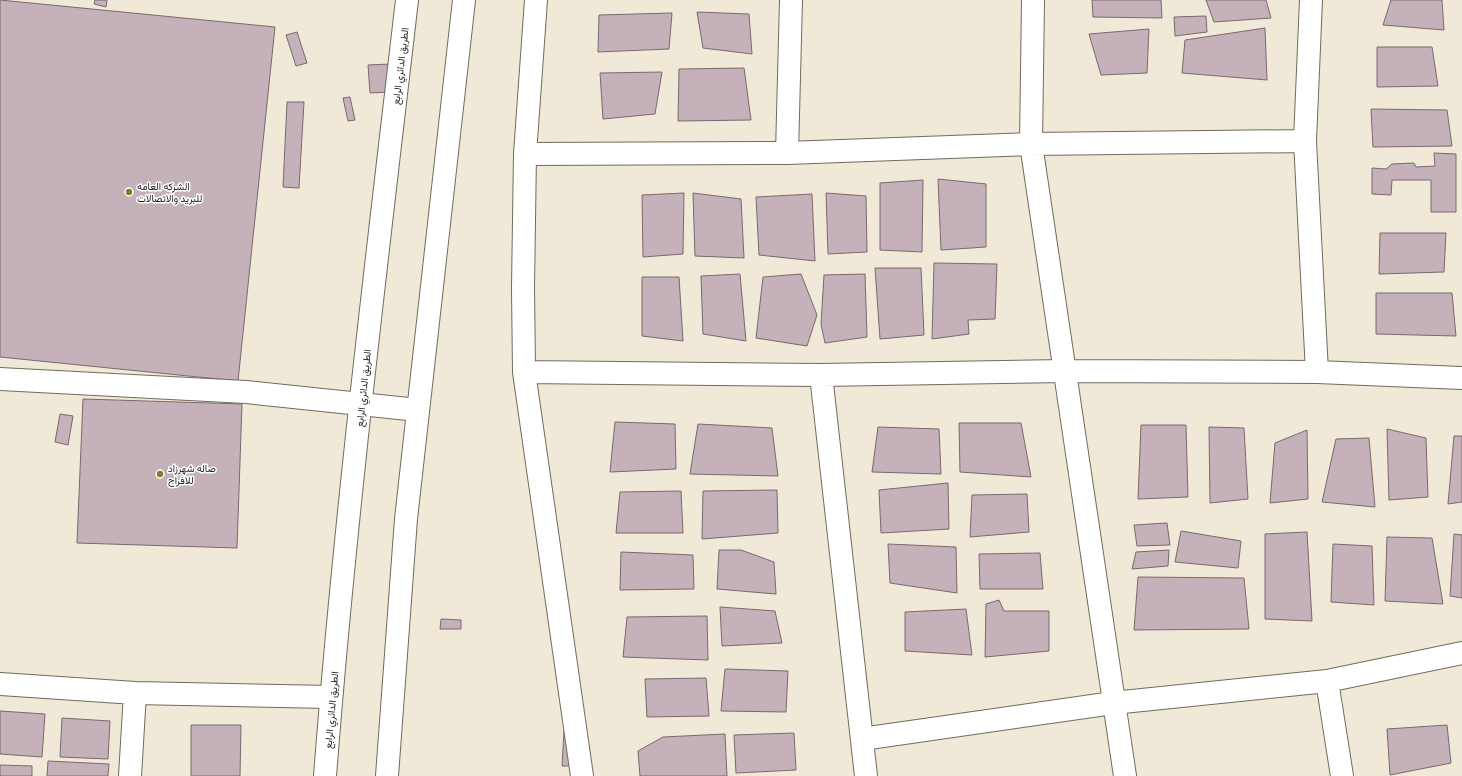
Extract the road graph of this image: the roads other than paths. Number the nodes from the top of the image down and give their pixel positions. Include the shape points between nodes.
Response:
1 (407, 0) edge
2 (464, 0) edge
3 (536, 0) edge
4 (791, 0) edge
5 (1033, 0) edge
6 (1311, 0) edge
7 (1305, 141) junction
8 (1031, 144) junction
9 (788, 153) junction
10 (525, 154) junction
11 (1066, 371) junction
12 (524, 372) junction
13 (1317, 372) junction
14 (821, 376) junction
15 (0, 378) edge
16 (1462, 378) edge
17 (361, 403) junction
18 (418, 410) junction
19 (1462, 654) edge
20 (1327, 681) junction
21 (0, 684) edge
22 (135, 693) junction
23 (331, 697) junction
24 (1114, 703) junction
25 (862, 739) junction
26 (130, 776) edge
27 (325, 776) edge
28 (387, 776) edge
29 (582, 776) edge
30 (866, 776) edge
31 (1125, 776) edge
32 (1342, 776) edge

1 - 17 street, الطريق الدائري الرابع
2 - 18 street
3 - 10 street
4 - 9 street
5 - 8 street
6 - 7 street
7 - 8 street
7 - 13 street
8 - 9 street
8 - 11 street
9 - 10 street
10 - 12 street
11 - 13 street
11 - 14 street
11 - 24 street
12 - 14 street
12 - 29 street
13 - 16 street
14 - 25 street
15 - 17 street via 246,392
17 - 18 street
17 - 23 street, الطريق الدائري الرابع
18 - 28 street via 406,519
19 - 20 street
20 - 24 street
20 - 32 street
21 - 22 street
22 - 23 street
22 - 26 street
23 - 27 street, الطريق الدائري الرابع
24 - 25 street
24 - 31 street
25 - 30 street

